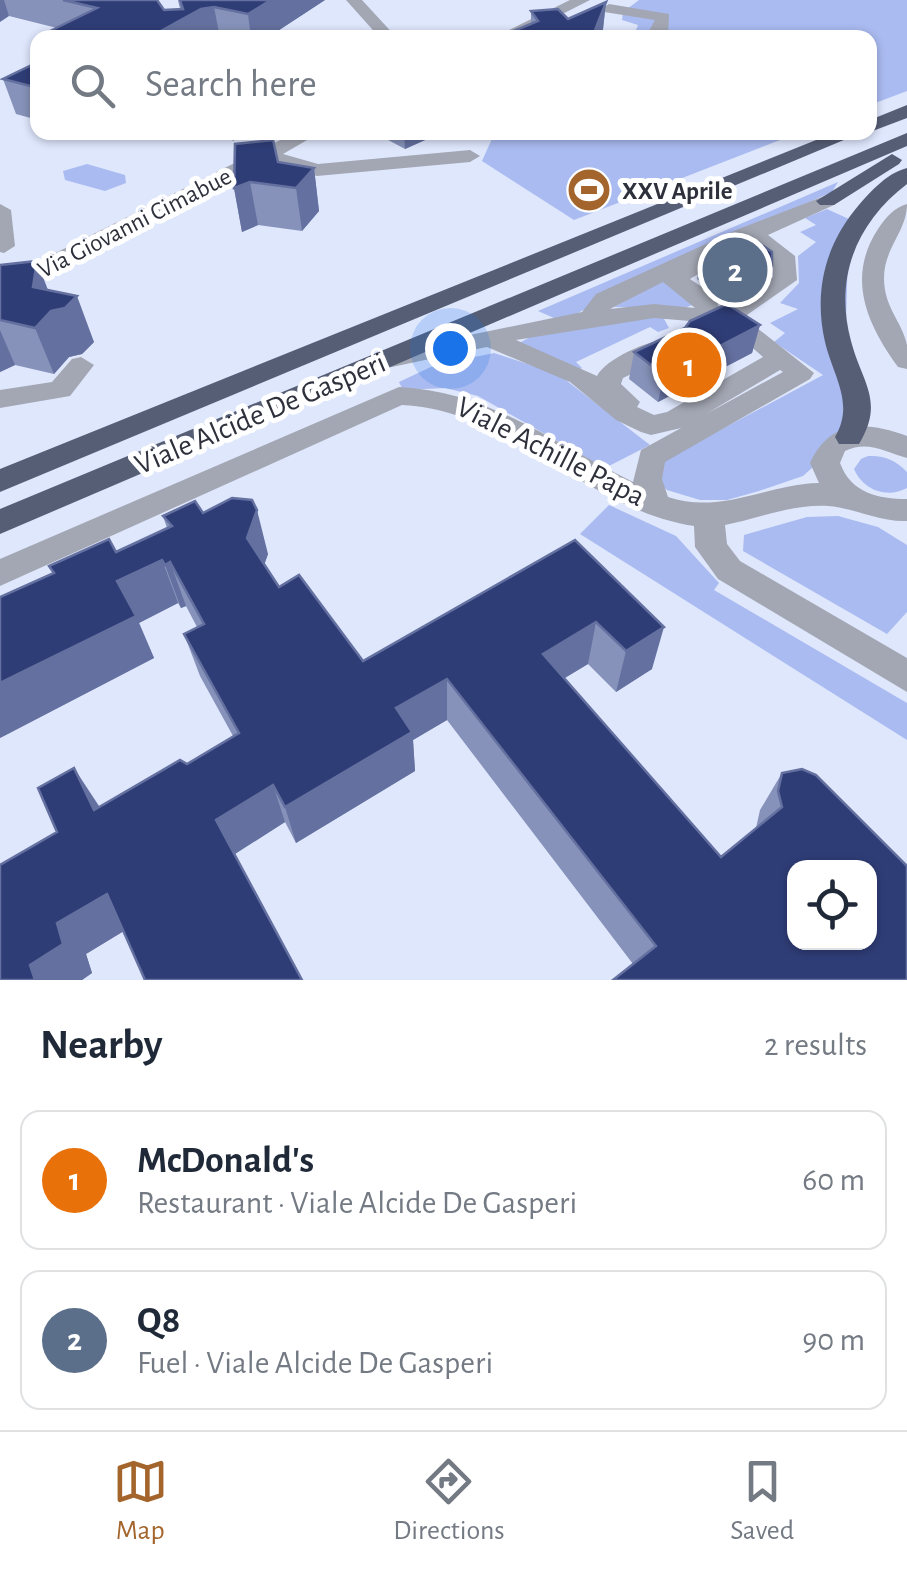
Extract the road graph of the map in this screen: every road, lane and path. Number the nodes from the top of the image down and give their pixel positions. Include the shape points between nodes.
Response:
1 (354, 0) edge
2 (582, 0) edge
3 (607, 5) edge
4 (557, 10) junction
5 (382, 30) edge
6 (517, 30) edge
7 (658, 30) edge
8 (907, 111) edge
9 (877, 123) edge
10 (297, 140) edge
11 (834, 140) edge
12 (907, 140) edge
13 (907, 150) edge
14 (268, 155) junction
15 (470, 156) dead end
16 (907, 174) edge
17 (827, 200) junction
18 (0, 210) edge
19 (907, 210) edge
20 (857, 215) junction
21 (743, 236) junction
22 (4, 246) dead end
23 (0, 290) edge
24 (704, 316) junction
25 (591, 318) junction
26 (493, 340) junction
27 (780, 358) junction
28 (386, 360) junction
29 (907, 360) edge
30 (82, 365) dead end
31 (580, 376) junction
32 (749, 376) junction
33 (425, 394) joint
34 (0, 398) edge
35 (849, 437) junction
36 (907, 448) edge
37 (828, 474) junction
38 (0, 481) edge
39 (796, 496) junction
40 (849, 497) junction
41 (656, 504) junction
42 (900, 514) edge
43 (709, 516) junction
44 (0, 522) edge
45 (0, 573) edge
46 (907, 676) edge

1 - 5 street
2 - 4 street
3 - 4 street via 591,14
3 - 7 street via 664,16
4 - 6 street
8 - 9 highway
10 - 14 street, Via Giovanni Cimabue
11 - 38 highway, Viale Alcide De Gasperi
12 - 28 highway, Viale Alcide De Gasperi
13 - 17 highway
14 - 15 street, Via Giovanni Cimabue via 317,170
14 - 23 street, Via Giovanni Cimabue
16 - 20 highway
17 - 20 highway
17 - 21 street
18 - 22 street
19 - 29 street via 884,234 870,272 877,315
20 - 35 highway via 832,291 839,345 860,408
21 - 24 street via 727,255 672,278 704,300
21 - 24 street via 784,256 785,280
21 - 25 street via 606,299
24 - 25 street via 654,311
24 - 27 street via 735,324
24 - 31 street
24 - 32 street via 668,346 611,373 607,387 650,411 665,410 728,375
25 - 26 street
26 - 28 street
26 - 31 street
27 - 32 street
27 - 41 street via 801,373 650,457 646,479
28 - 44 highway, Viale Alcide De Gasperi
30 - 34 street via 60,390
31 - 32 street via 651,424 675,420
33 - 41 street, Viale Achille Papa via 474,406 611,486
33 - 45 street, Viale Alcide De Gasperi via 399,396
35 - 36 street via 884,438
35 - 37 street via 827,453
37 - 39 street
37 - 40 street
39 - 40 street
39 - 43 street
40 - 42 street
41 - 43 street, Viale Achille Papa
43 - 46 street via 712,547 729,570

